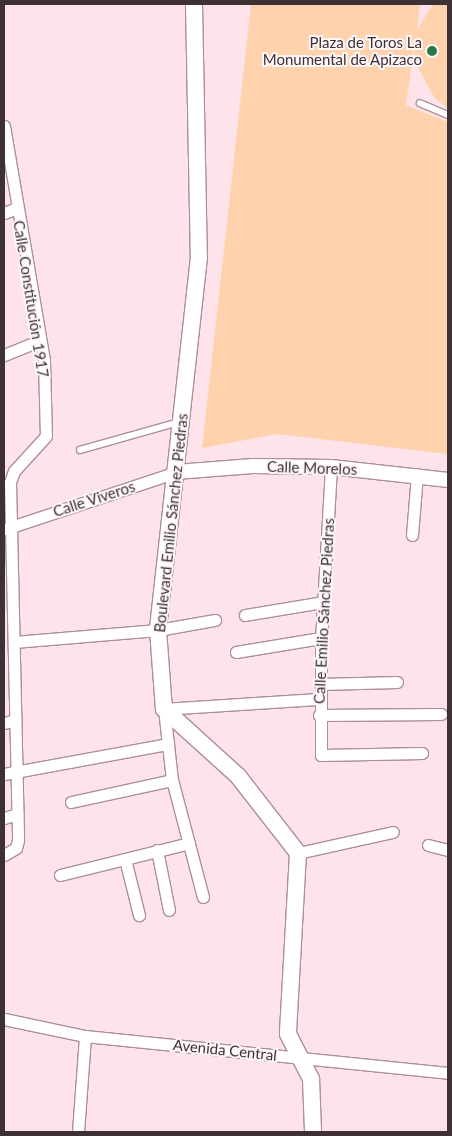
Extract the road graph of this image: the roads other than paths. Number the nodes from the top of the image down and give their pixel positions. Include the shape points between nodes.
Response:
1 (194, 4) edge
2 (420, 103) dead end
3 (448, 115) edge
4 (4, 126) edge
5 (17, 208) junction
6 (4, 213) edge
7 (39, 341) junction
8 (4, 356) edge
9 (182, 421) junction
10 (80, 450) dead end
11 (331, 467) junction
12 (176, 472) junction
13 (417, 474) junction
14 (448, 480) edge
15 (7, 528) edge
16 (412, 535) dead end
17 (323, 602) junction
18 (245, 615) dead end
19 (215, 620) dead end
20 (158, 630) junction
21 (321, 638) junction
22 (14, 642) junction
23 (236, 652) dead end
24 (9, 665) edge
25 (397, 682) dead end
26 (320, 684) junction
27 (320, 699) junction
28 (164, 709) junction
29 (441, 714) dead end
30 (319, 716) junction
31 (16, 720) junction
32 (4, 723) edge
33 (168, 744) junction
34 (422, 753) dead end
35 (18, 771) junction
36 (4, 774) edge
37 (172, 780) junction
38 (71, 802) dead end
39 (17, 814) junction
40 (4, 818) edge
41 (393, 832) dead end
42 (190, 843) junction
43 (428, 845) dead end
44 (157, 850) junction
45 (448, 850) edge
46 (298, 853) junction
47 (4, 855) edge
48 (125, 859) junction
49 (60, 875) dead end
50 (204, 897) dead end
51 (169, 910) dead end
52 (139, 915) dead end
53 (4, 1019) edge
54 (85, 1036) junction
55 (301, 1057) junction
56 (448, 1073) edge
57 (78, 1132) edge
58 (313, 1132) edge

1 - 9 main road, Boulevard Emilio Sánchez Piedras via 199,257
2 - 3 lane
4 - 5 street, Calle Constitución 1917
5 - 6 street
5 - 7 street, Calle Constitución 1917
7 - 8 street
7 - 15 street, Calle Constitución 1917 via 46,436 14,471
9 - 10 lane
9 - 12 main road, Boulevard Emilio Sánchez Piedras
11 - 12 street, Calle Morelos via 253,466
11 - 13 street, Calle Morelos
11 - 17 street, Calle Emilio Sánchez Piedras
12 - 15 street, Calle Viveros
12 - 20 main road, Boulevard Emilio Sánchez Piedras
13 - 14 street, Calle Morelos
13 - 16 street
15 - 22 street, Calle Constitución 1917
17 - 18 street
17 - 21 street, Calle Emilio Sánchez Piedras
19 - 20 street
20 - 22 street
20 - 28 main road, Boulevard Emilio Sánchez Piedras
21 - 23 street
21 - 26 street, Calle Emilio Sánchez Piedras
22 - 24 street, Calle Constitución 1917
24 - 31 street, Calle Constitución 1917
25 - 26 street
26 - 27 street, Calle Emilio Sánchez Piedras
27 - 28 street
27 - 30 street, Calle Emilio Sánchez Piedras
28 - 33 street
28 - 46 main road via 238,776
29 - 30 street
30 - 34 street, Calle Emilio Sánchez Piedras via 322,755
31 - 32 street
31 - 35 street, Calle Constitución 1917
33 - 35 street
33 - 37 street
35 - 36 street
35 - 39 street, Calle Constitución 1917
37 - 38 street
37 - 42 street
39 - 40 street
39 - 47 street, Calle Constitución 1917 via 16,848
41 - 46 street
42 - 44 street
42 - 50 street
43 - 45 street
44 - 48 street
44 - 51 street
46 - 55 main road via 286,1008 288,1034
48 - 49 street
48 - 52 street
53 - 54 street, Avenida Central
54 - 55 street, Avenida Central
54 - 57 street
55 - 56 street, Avenida Central
55 - 58 main road via 311,1079

